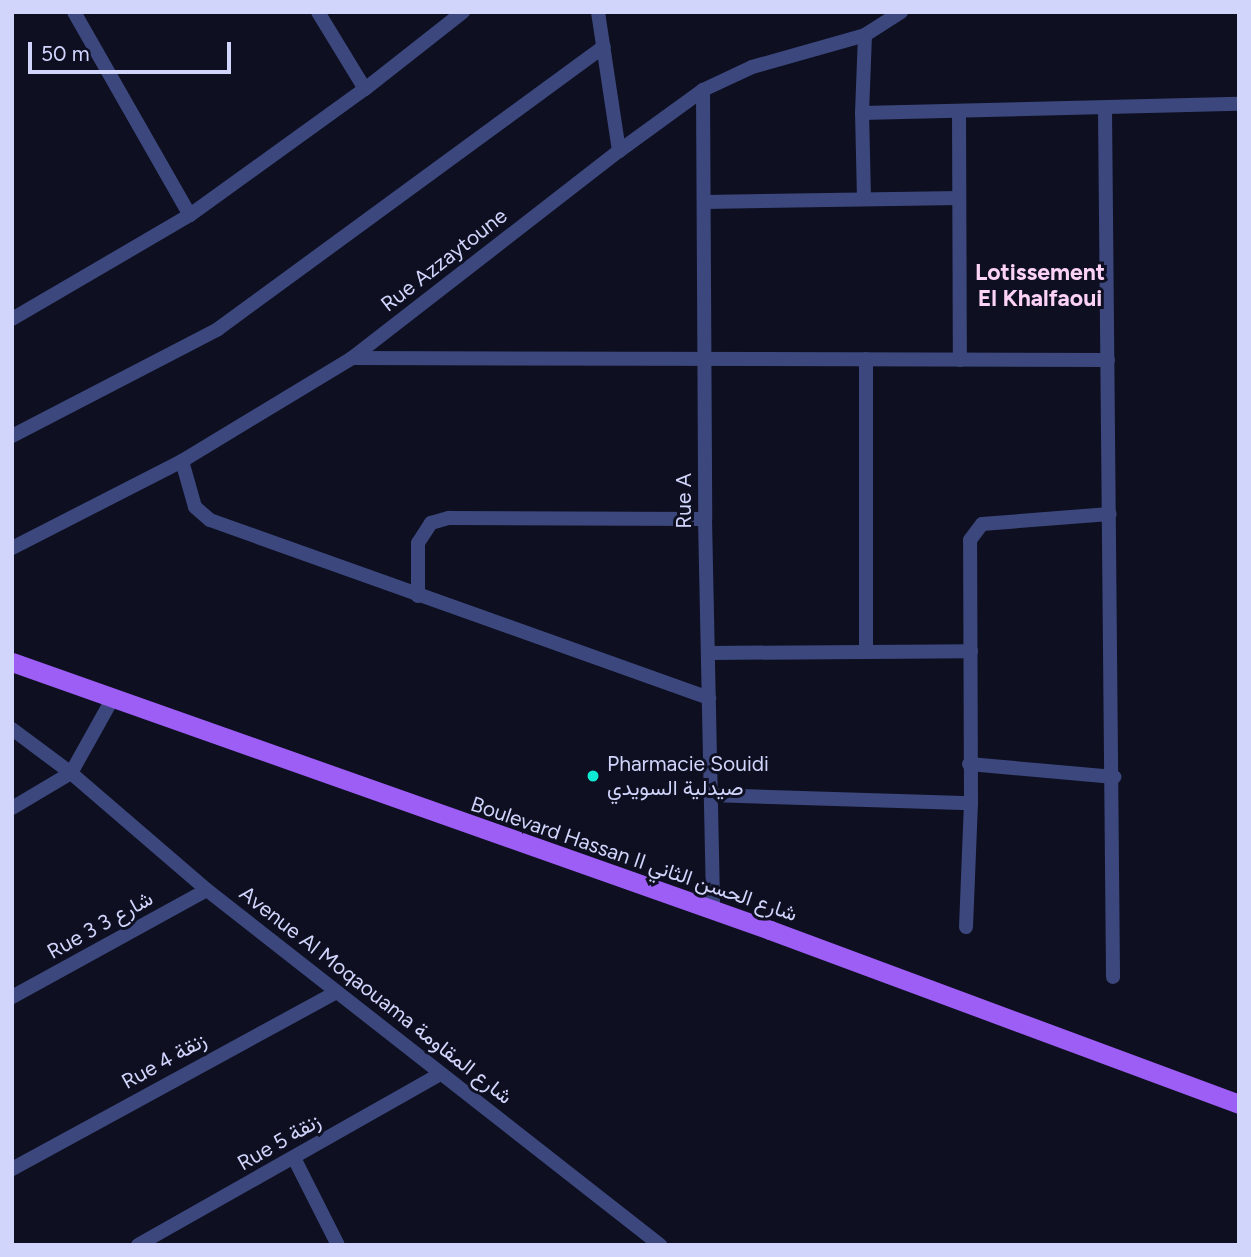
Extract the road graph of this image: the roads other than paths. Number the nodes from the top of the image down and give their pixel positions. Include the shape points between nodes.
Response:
1 (74, 12) edge
2 (318, 12) edge
3 (463, 12) edge
4 (598, 12) edge
5 (901, 12) edge
6 (865, 35) junction
7 (604, 47) junction
8 (365, 89) junction
9 (704, 90) junction
10 (1239, 104) edge
11 (1105, 109) junction
12 (958, 112) junction
13 (862, 113) junction
14 (619, 151) junction
15 (959, 198) junction
16 (864, 199) junction
17 (705, 202) junction
18 (190, 215) junction
19 (12, 302) edge
20 (16, 317) edge
21 (352, 358) junction
22 (706, 359) junction
23 (866, 359) junction
24 (960, 360) junction
25 (1108, 360) junction
26 (12, 436) edge
27 (181, 461) junction
28 (1110, 514) junction
29 (705, 519) junction
30 (12, 548) edge
31 (418, 596) junction
32 (971, 651) junction
33 (866, 652) junction
34 (709, 653) junction
35 (12, 662) edge
36 (113, 698) junction
37 (709, 698) junction
38 (12, 729) edge
39 (969, 764) junction
40 (71, 773) junction
41 (1114, 777) junction
42 (710, 795) junction
43 (971, 803) junction
44 (12, 808) edge
45 (207, 890) junction
46 (713, 911) junction
47 (966, 927) dead end
48 (1113, 977) dead end
49 (337, 992) junction
50 (12, 997) edge
51 (440, 1074) junction
52 (1239, 1104) edge
53 (294, 1158) junction
54 (12, 1169) edge
55 (138, 1245) edge
56 (338, 1245) edge
57 (660, 1245) edge

1 - 18 street
2 - 8 street
3 - 8 street
4 - 7 street
5 - 6 street, Rue Azzaytoune
6 - 9 street, Rue Azzaytoune via 752,67
6 - 13 street
7 - 14 street
7 - 26 street via 218,329
8 - 18 street
9 - 14 street, Rue Azzaytoune
9 - 17 street, Rue A
10 - 11 street
11 - 12 street
11 - 25 street
12 - 13 street
12 - 15 street
13 - 16 street
14 - 21 street, Rue Azzaytoune
15 - 16 street
15 - 24 street
16 - 17 street
17 - 22 street, Rue A
18 - 20 street
19 - 20 street
21 - 22 street
21 - 27 street, Rue Azzaytoune
22 - 23 street
22 - 29 street, Rue A
23 - 24 street
23 - 33 street
24 - 25 street
25 - 28 street
27 - 30 street, Rue Azzaytoune
27 - 31 street via 195,507 210,520
28 - 32 street via 982,524 970,540
28 - 41 street
29 - 31 street via 449,518 430,523 418,543
29 - 34 street, Rue A
31 - 37 street
32 - 33 street
32 - 39 street
33 - 34 street
34 - 37 street, Rue A
35 - 36 main road, Boulevard Hassan II شارع الحسن الثاني
36 - 40 street
36 - 46 main road, Boulevard Hassan II شارع الحسن الثاني
37 - 42 street, Rue A
38 - 40 street, Avenue Al Moqaouama شارع المقاومة
39 - 41 street
39 - 43 street
40 - 44 street
40 - 45 street, Avenue Al Moqaouama شارع المقاومة
41 - 48 street
42 - 43 street
42 - 46 street, Rue A
43 - 47 street
45 - 49 street, Avenue Al Moqaouama شارع المقاومة
45 - 50 street, Rue 3 شارع 3
46 - 52 main road, Boulevard Hassan II شارع الحسن الثاني
49 - 51 street, Avenue Al Moqaouama شارع المقاومة
49 - 54 street, Rue 4 زنقة
51 - 53 street, Rue 5 زنقة
51 - 57 street, Avenue Al Moqaouama شارع المقاومة
53 - 55 street, Rue 5 زنقة
53 - 56 street

